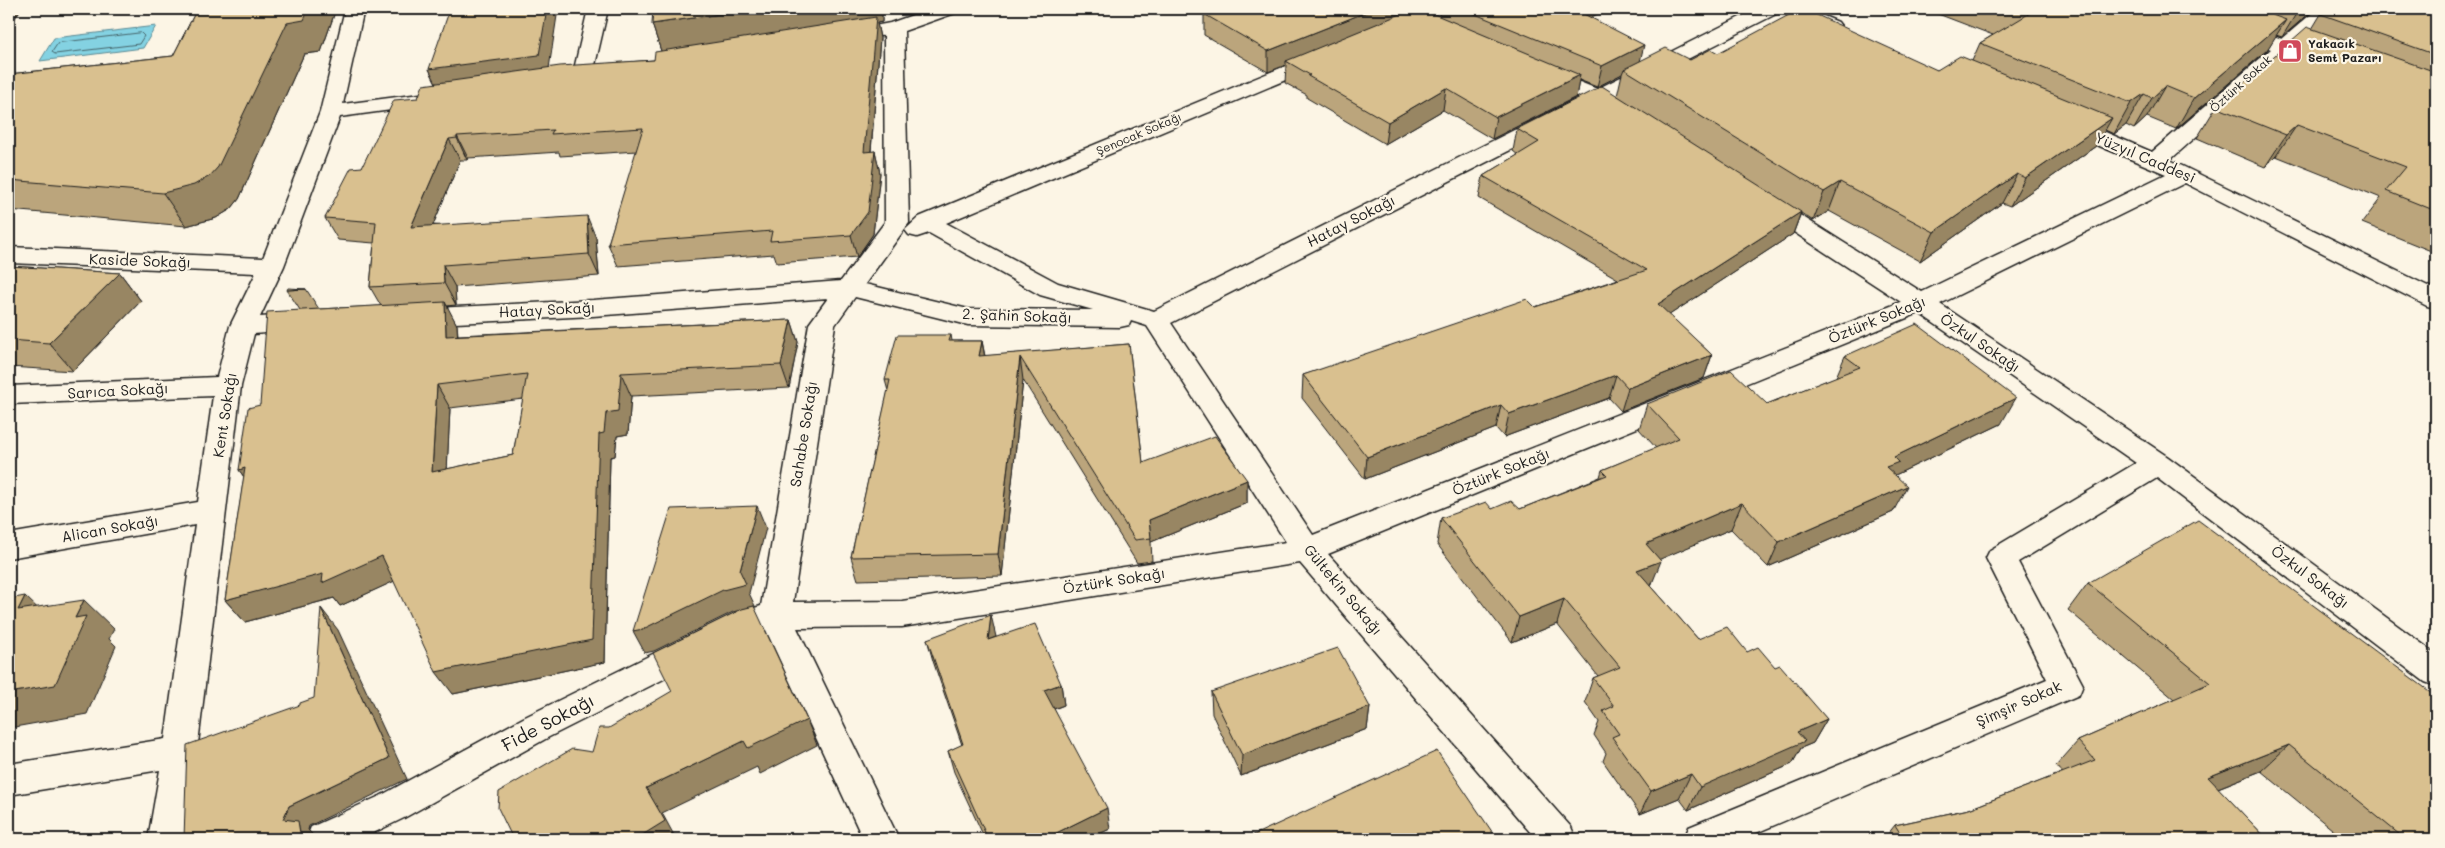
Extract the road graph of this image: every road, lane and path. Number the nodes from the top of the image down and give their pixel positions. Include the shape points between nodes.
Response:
1 (354, 9) edge
2 (598, 9) edge
3 (948, 9) edge
4 (1446, 9) edge
5 (1771, 9) edge
6 (1791, 9) edge
7 (2181, 9) edge
8 (2328, 9) edge
9 (1415, 19) junction
10 (894, 28) junction
11 (855, 34) edge
12 (1378, 35) edge
13 (1451, 35) edge
14 (1855, 35) edge
15 (2284, 46) junction
16 (1341, 50) edge
17 (1524, 66) edge
18 (2338, 67) edge
19 (582, 78) edge
20 (447, 96) edge
21 (1596, 96) junction
22 (331, 112) junction
23 (2046, 115) edge
24 (1638, 123) edge
25 (2155, 161) junction
26 (2186, 174) junction
27 (1746, 192) edge
28 (926, 222) junction
29 (9, 255) edge
30 (272, 266) junction
31 (850, 288) junction
32 (2436, 300) edge
33 (1921, 303) junction
34 (389, 319) edge
35 (1156, 320) junction
36 (321, 322) edge
37 (243, 326) junction
38 (228, 386) junction
39 (9, 396) edge
40 (2158, 464) junction
41 (211, 511) junction
42 (9, 546) edge
43 (1308, 550) junction
44 (775, 615) junction
45 (2436, 672) edge
46 (180, 752) junction
47 (9, 780) edge
48 (166, 839) edge
49 (324, 839) edge
50 (881, 839) edge
51 (1558, 839) edge
52 (1702, 839) edge

1 - 22 street, Kent Sokağı
2 - 19 street
3 - 10 street
4 - 9 street
5 - 21 street, Hatay Sokağı
6 - 14 street
7 - 15 street
8 - 15 street, Öztürk Sokak
9 - 12 street
9 - 13 street
10 - 11 street
10 - 31 street, Sahabe Sokağı via 896,223
15 - 18 street
15 - 25 street, Öztürk Sokak
16 - 28 street, Şenocak Sokağı
17 - 21 street
20 - 22 street
21 - 24 street
21 - 35 street, Hatay Sokağı
22 - 30 street, Kent Sokağı
23 - 25 street, Yüzyıl Caddesi
25 - 26 street, Yüzyıl Caddesi
26 - 32 street, Yüzyıl Caddesi
26 - 33 street, Öztürk Sokağı
27 - 33 street, Özkul Sokağı
28 - 31 street, Şenocak Sokağı
28 - 35 street via 1048,289
29 - 30 street, Kaside Sokağı
30 - 37 street, Kent Sokağı
31 - 34 street, Hatay Sokağı via 593,308
31 - 35 street, 2. Şahin Sokağı via 968,317
31 - 44 street, Sahabe Sokağı via 822,324
33 - 40 street, Özkul Sokağı
33 - 43 street, Öztürk Sokağı
35 - 43 street, Gültekin Sokağı
36 - 37 street
37 - 38 street, Kent Sokağı
38 - 39 street, Sarıca Sokağı
38 - 41 street, Kent Sokağı
40 - 45 street, Özkul Sokağı
40 - 52 street, Şimşir Sokak via 2002,558 2067,685
41 - 42 street, Alican Sokağı
41 - 46 street, Kent Sokağı
43 - 44 street, Öztürk Sokağı via 902,614
43 - 51 street, Gültekin Sokağı
44 - 49 street, Fide Sokağı via 745,623 537,727 392,807
44 - 50 street
46 - 47 street
46 - 48 street, Kent Sokağı

